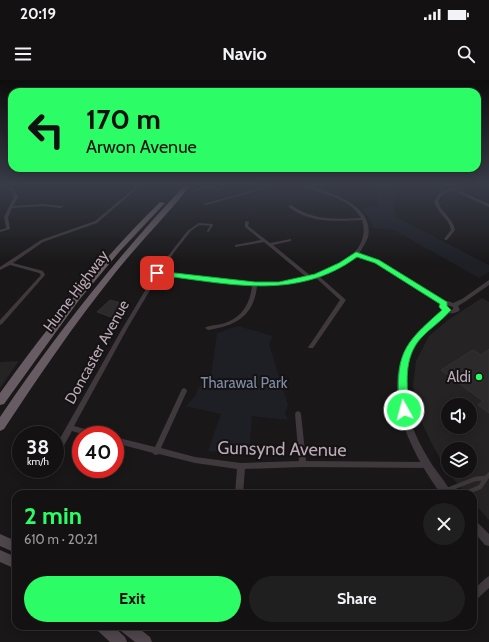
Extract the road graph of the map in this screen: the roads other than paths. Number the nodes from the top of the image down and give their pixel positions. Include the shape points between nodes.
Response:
1 (9, 211) edge
2 (108, 211) edge
3 (154, 211) edge
4 (168, 211) edge
5 (298, 211) edge
6 (358, 211) edge
7 (442, 211) edge
8 (363, 219) junction
9 (247, 222) dead end
10 (0, 231) edge
11 (189, 231) joint
12 (208, 231) dead end
13 (446, 239) dead end
14 (290, 240) dead end
15 (265, 241) junction
16 (269, 245) junction
17 (237, 246) dead end
18 (356, 254) junction
19 (9, 263) junction
20 (0, 269) edge
21 (157, 273) junction
22 (317, 276) junction
23 (310, 278) junction
24 (489, 282) edge
25 (255, 284) junction
26 (445, 307) junction
27 (0, 323) edge
28 (208, 328) dead end
29 (311, 347) dead end
30 (184, 390) dead end
31 (0, 401) edge
32 (298, 414) dead end
33 (0, 426) edge
34 (70, 428) joint
35 (64, 438) edge
36 (124, 443) edge
37 (156, 452) junction
38 (304, 464) junction
39 (426, 465) junction
40 (241, 466) junction
41 (489, 474) edge
42 (485, 478) junction
43 (239, 490) edge
44 (444, 490) edge
45 (452, 490) edge
46 (473, 490) edge
47 (477, 528) edge
48 (0, 540) edge
49 (489, 540) edge
50 (12, 545) edge
51 (0, 556) edge
52 (12, 561) edge
53 (489, 581) edge
54 (477, 593) edge
55 (107, 630) edge
56 (130, 630) edge
57 (120, 642) edge
58 (144, 642) edge

1 - 10 street via 6,217 8,229
2 - 19 street via 96,222 42,241
3 - 31 highway, Hume Highway via 119,248 37,350
4 - 33 highway, Hume Highway via 123,256 47,356
5 - 8 street via 320,219
6 - 8 street
7 - 13 street via 453,226
8 - 18 street via 366,228 365,239
9 - 15 street via 246,226
11 - 12 lane via 199,224 212,225
11 - 21 street, Doncaster Avenue via 174,247
14 - 16 street
15 - 16 street
15 - 17 street
16 - 23 street
18 - 22 street via 342,265
18 - 26 street via 377,262
19 - 20 street
19 - 27 street via 41,272 43,275
21 - 25 street
21 - 34 street, Doncaster Avenue via 96,377
22 - 23 street
22 - 29 street via 343,300
23 - 25 street via 288,283
24 - 26 street via 454,305 456,311
25 - 28 street via 253,300 238,319 224,326
26 - 39 street via 409,349 403,368 401,386 404,410
30 - 37 street
32 - 38 street
34 - 35 street, Doncaster Avenue
36 - 37 street, Gunsynd Avenue
37 - 40 street, Gunsynd Avenue
38 - 39 street, Gunsynd Avenue
38 - 40 street, Gunsynd Avenue
39 - 44 street
40 - 43 street
41 - 42 lane
42 - 45 lane via 475,479
42 - 46 lane via 480,487
47 - 49 street
48 - 50 main road
51 - 52 main road
53 - 54 street
55 - 57 main road
56 - 58 main road

